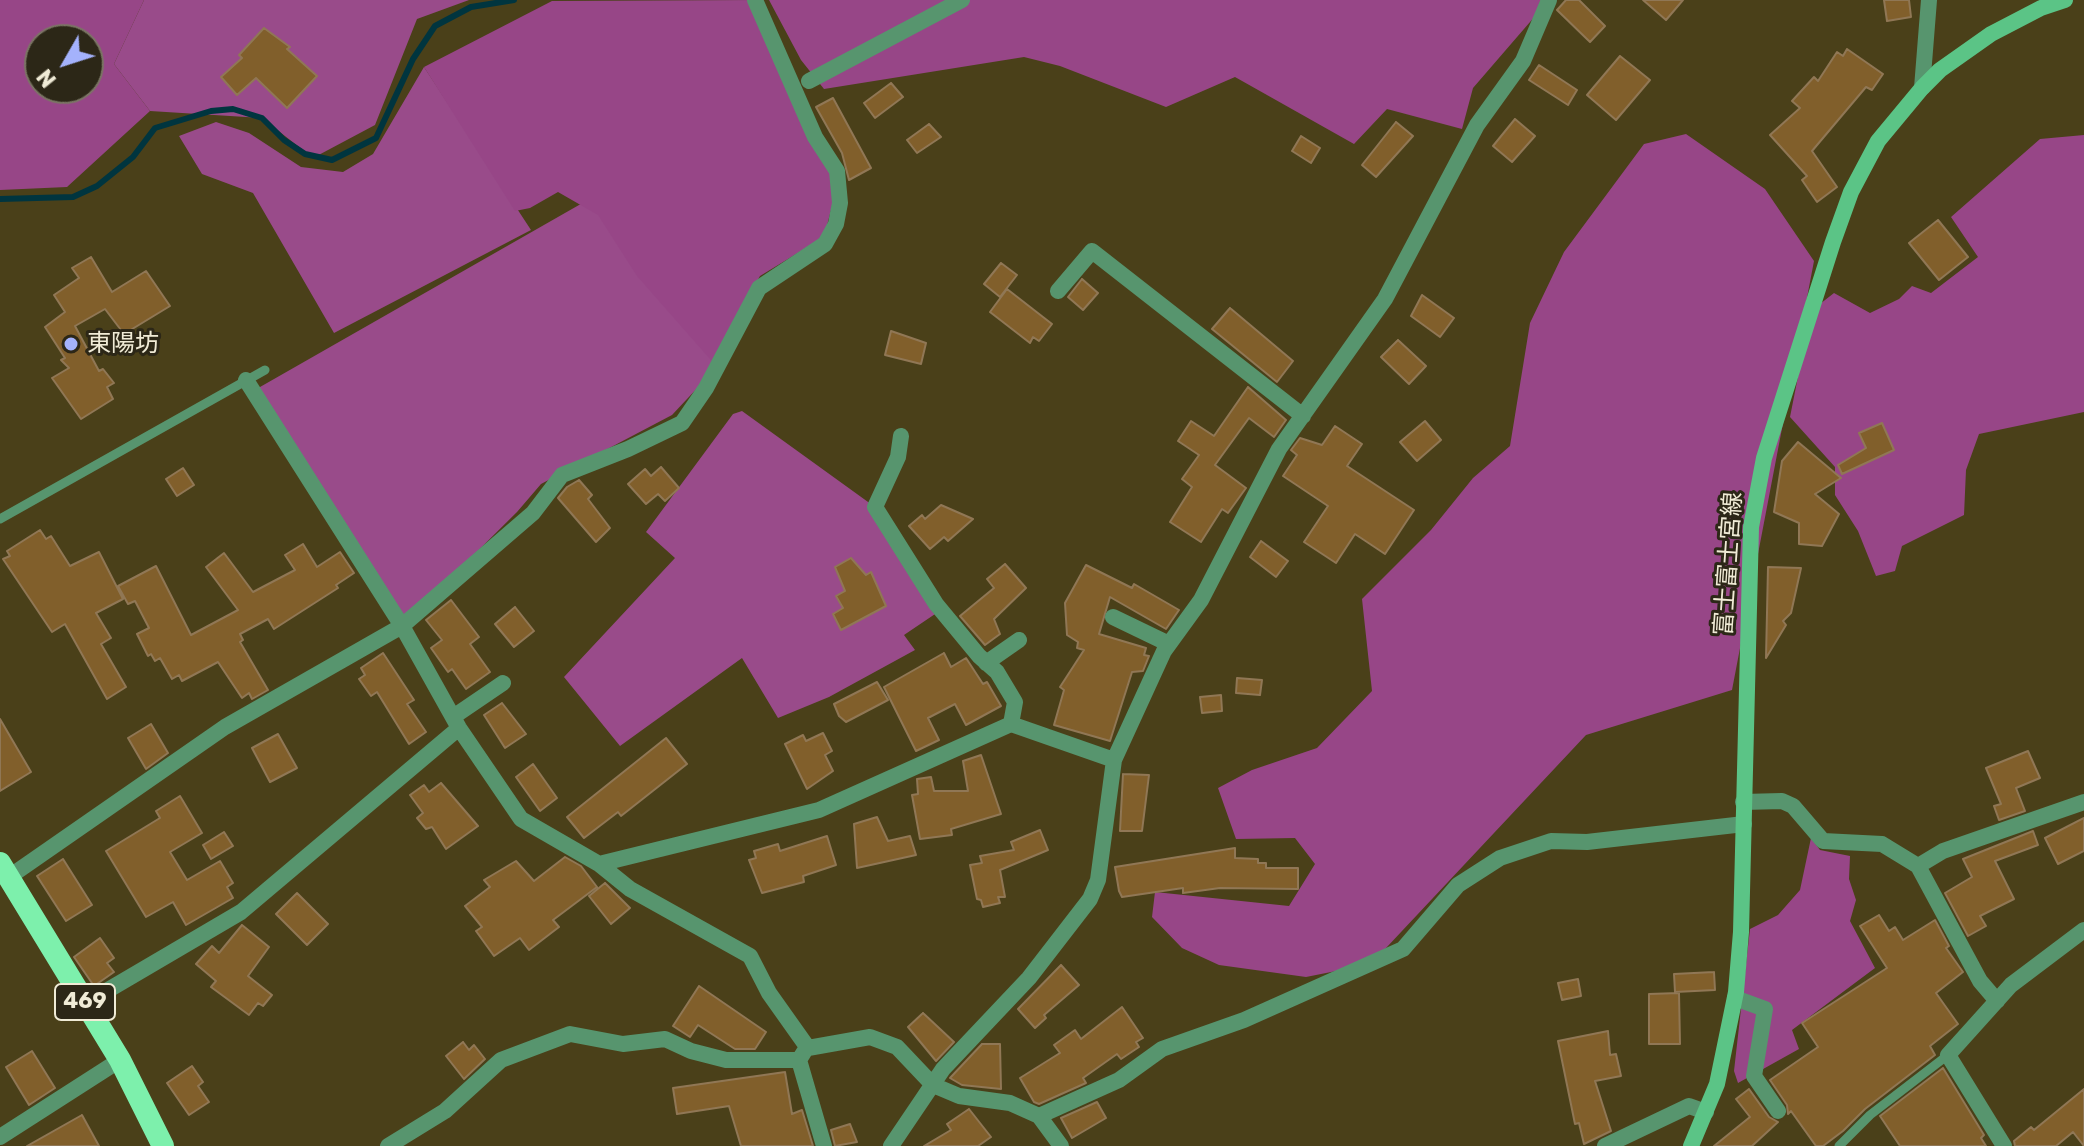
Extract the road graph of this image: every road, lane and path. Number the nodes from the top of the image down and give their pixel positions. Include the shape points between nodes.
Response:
1 (755, 0) edge
2 (962, 0) edge
3 (1549, 0) edge
4 (1929, 0) edge
5 (2065, 0) edge
6 (809, 81) dead end
7 (1922, 88) junction
8 (1058, 291) dead end
9 (265, 370) dead end
10 (246, 380) junction
11 (1303, 416) junction
12 (901, 436) dead end
13 (0, 519) edge
14 (1113, 617) dead end
15 (402, 626) junction
16 (1019, 640) dead end
17 (1169, 644) junction
18 (986, 663) junction
19 (503, 683) dead end
20 (456, 723) junction
21 (1011, 724) junction
22 (1114, 760) junction
23 (1743, 802) junction
24 (2084, 802) edge
25 (1744, 824) junction
26 (599, 864) junction
27 (1918, 866) junction
28 (4, 870) edge
29 (2084, 930) edge
30 (1735, 998) junction
31 (1997, 1001) junction
32 (86, 1003) junction
33 (803, 1054) junction
34 (1948, 1055) junction
35 (120, 1060) junction
36 (933, 1085) junction
37 (1778, 1111) dead end
38 (1706, 1112) junction
39 (1039, 1116) junction
40 (0, 1137) edge
41 (163, 1146) edge
42 (388, 1146) edge
43 (824, 1146) edge
44 (891, 1146) edge
45 (1061, 1146) edge
46 (1605, 1146) edge
47 (1691, 1146) edge
48 (1839, 1146) edge
49 (2004, 1146) edge

1 - 15 street via 815,137 837,171 840,203 825,244 759,288 682,423 562,475 533,513
2 - 6 street
3 - 11 street via 1523,61 1477,125 1385,299
4 - 7 street
5 - 7 main road, 富士富士宮線 via 1991,34
7 - 23 main road, 富士富士宮線 via 1878,141 1851,192 1764,458 1751,527
8 - 11 street via 1092,251
9 - 10 lane
10 - 13 lane
10 - 15 street
11 - 17 street via 1279,449 1201,600
12 - 18 street via 898,457 875,507 936,604
14 - 17 street
15 - 20 street
15 - 28 street via 225,727
16 - 18 street
17 - 22 street
18 - 21 street via 1015,702
19 - 20 street
20 - 26 street via 521,819
20 - 32 street via 241,912
21 - 22 street
21 - 26 street via 819,810
22 - 36 street via 1098,880 1090,899 1029,978
23 - 25 main road, 富士富士宮線
23 - 27 street via 1782,801 1793,806 1823,841 1882,844
24 - 27 street via 1943,851
25 - 30 main road, 富士富士宮線
25 - 39 street via 1587,842 1551,841 1500,858 1458,885 1403,949 1244,1020 1162,1049 1119,1080
26 - 33 street via 630,889 750,956
27 - 31 street via 1980,981
28 - 32 highway, 469
29 - 31 street
30 - 37 street via 1765,1009 1754,1076
30 - 38 main road, 富士富士宮線
31 - 34 street
32 - 35 highway, 469
33 - 36 street via 870,1037 897,1047
33 - 42 street via 726,1060 665,1039 623,1044 570,1034 501,1060 445,1111
33 - 43 street
34 - 48 lane
34 - 49 street
35 - 40 street
35 - 41 highway, 469
36 - 39 street via 959,1096 1010,1103
36 - 44 street
38 - 46 street via 1689,1106
38 - 47 main road, 富士富士宮線
39 - 45 street

